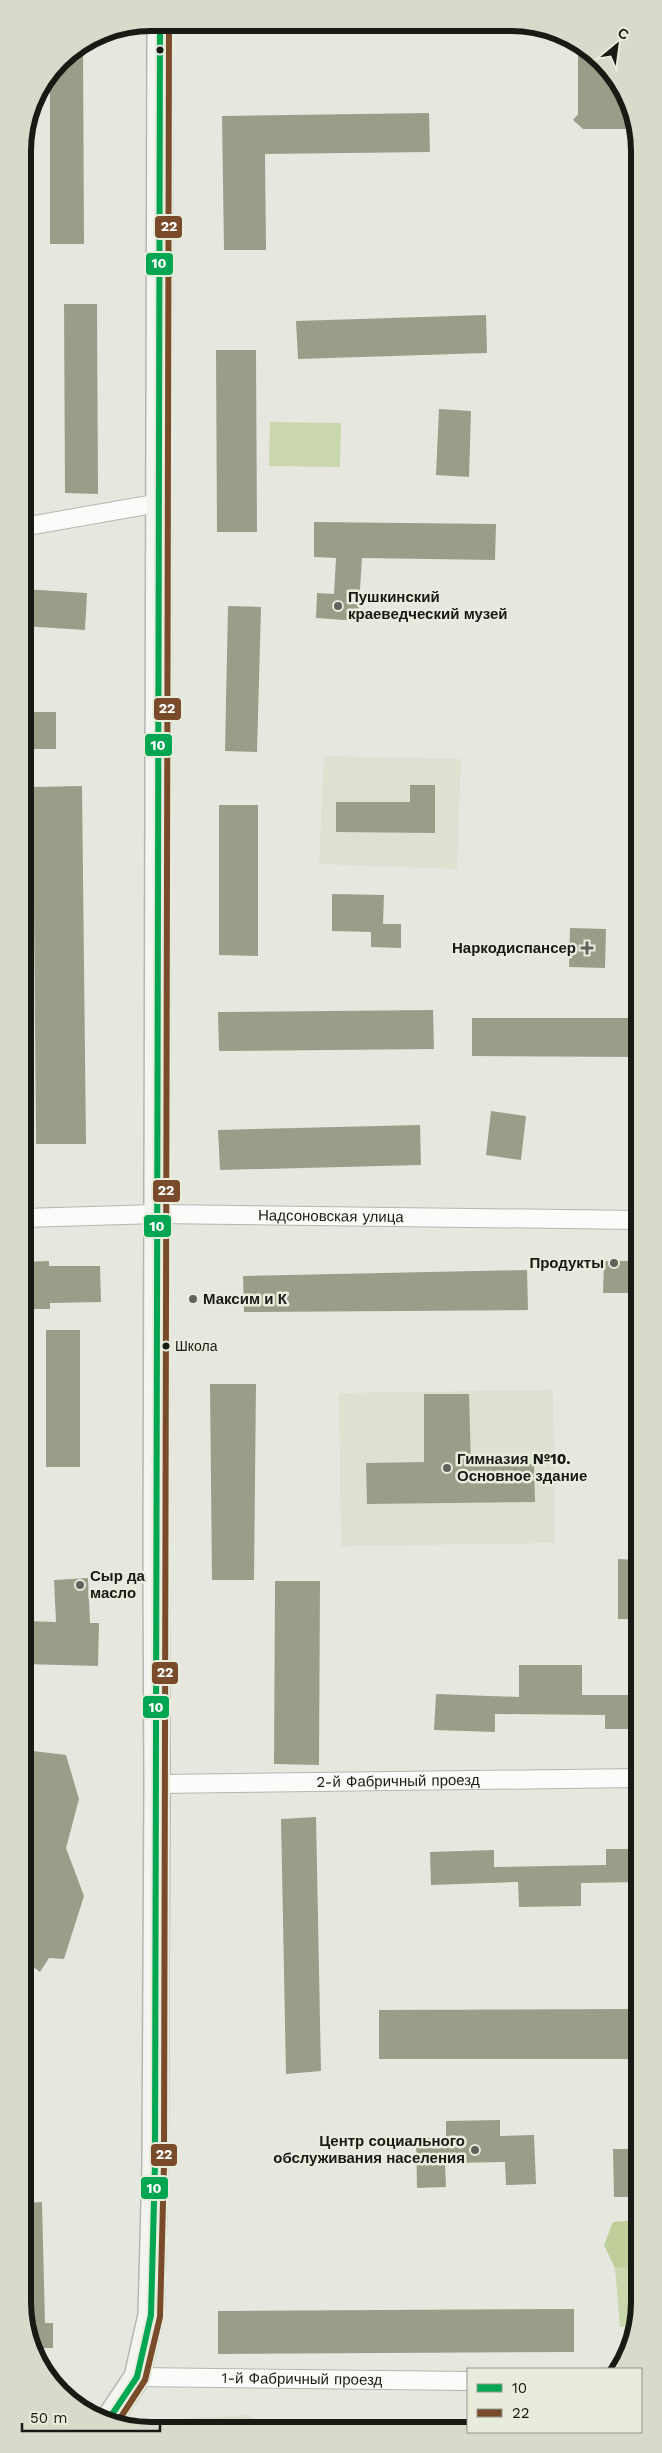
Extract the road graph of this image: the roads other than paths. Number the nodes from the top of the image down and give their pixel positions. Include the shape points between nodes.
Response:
1 (160, 31) edge
2 (159, 502) junction
3 (32, 525) edge
4 (157, 1214) junction
5 (32, 1218) edge
6 (631, 1220) edge
7 (630, 1778) edge
8 (157, 1784) junction
9 (137, 2378) junction
10 (467, 2381) edge
11 (112, 2415) edge

1 - 2 main road
2 - 3 street
2 - 4 main road
4 - 5 street, Надсоновская улица
4 - 6 street, Надсоновская улица
4 - 8 main road
7 - 8 street, 2-й Фабричный проезд
8 - 9 main road via 151,2314
9 - 10 street, 1-й Фабричный проезд
9 - 11 main road

